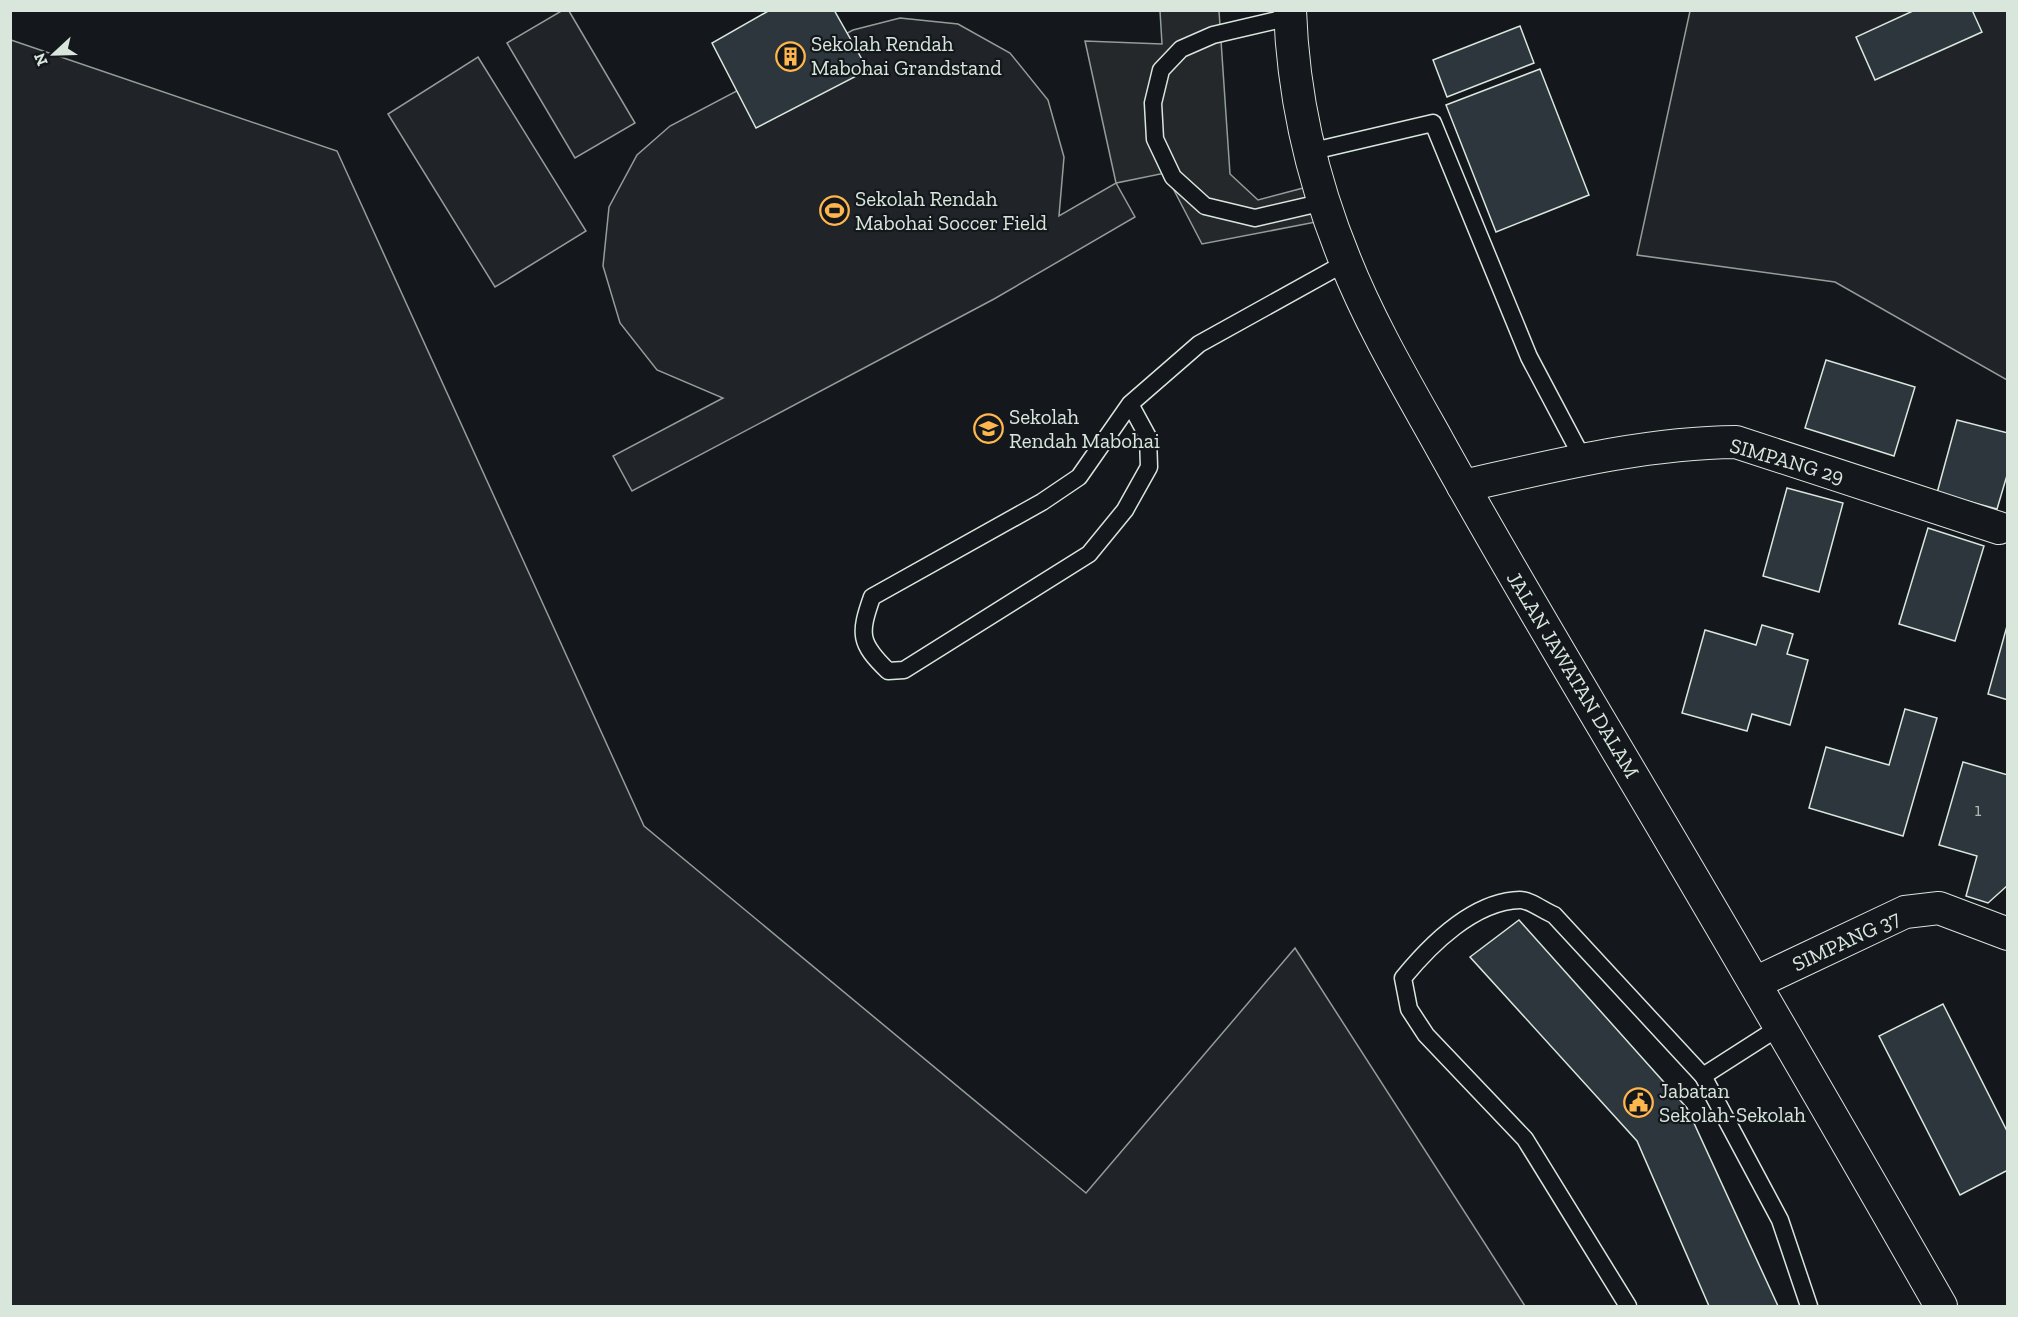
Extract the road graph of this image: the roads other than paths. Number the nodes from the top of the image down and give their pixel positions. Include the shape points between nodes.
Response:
1 (1290, 14) edge
2 (1309, 152) junction
3 (1324, 202) junction
4 (1345, 263) junction
5 (1130, 404) junction
6 (1583, 459) junction
7 (1463, 486) junction
8 (1999, 528) dead end
9 (2007, 934) edge
10 (1755, 983) junction
11 (1781, 1026) junction
12 (1703, 1076) junction
13 (1628, 1306) edge
14 (1809, 1306) edge
15 (1941, 1306) edge

1 - 2 street, JALAN JAWATAN DALAM via 1296,80
1 - 3 lane via 1213,35 1181,49 1161,70 1153,104 1155,139 1173,177 1205,206 1255,218
2 - 3 street, JALAN JAWATAN DALAM
2 - 6 lane via 1433,123 1529,357
3 - 4 street, JALAN JAWATAN DALAM
4 - 5 lane via 1199,344
4 - 7 street, JALAN JAWATAN DALAM
5 - 5 lane via 1148,437 1149,467 1125,510 1089,554 904,670 888,671 870,653 862,626 872,597 1042,502 1079,477
6 - 7 street, SIMPANG 29
6 - 8 street, SIMPANG 29 via 1699,442 1736,442
7 - 10 street, JALAN JAWATAN DALAM
9 - 10 street, SIMPANG 37 via 1939,908 1905,912
10 - 11 street, JALAN JAWATAN DALAM
11 - 12 lane
11 - 15 street, JALAN JAWATAN DALAM
12 - 13 lane via 1554,915 1522,900 1485,907 1427,949 1403,978 1408,1009 1426,1035 1525,1139
12 - 14 lane via 1780,1220

